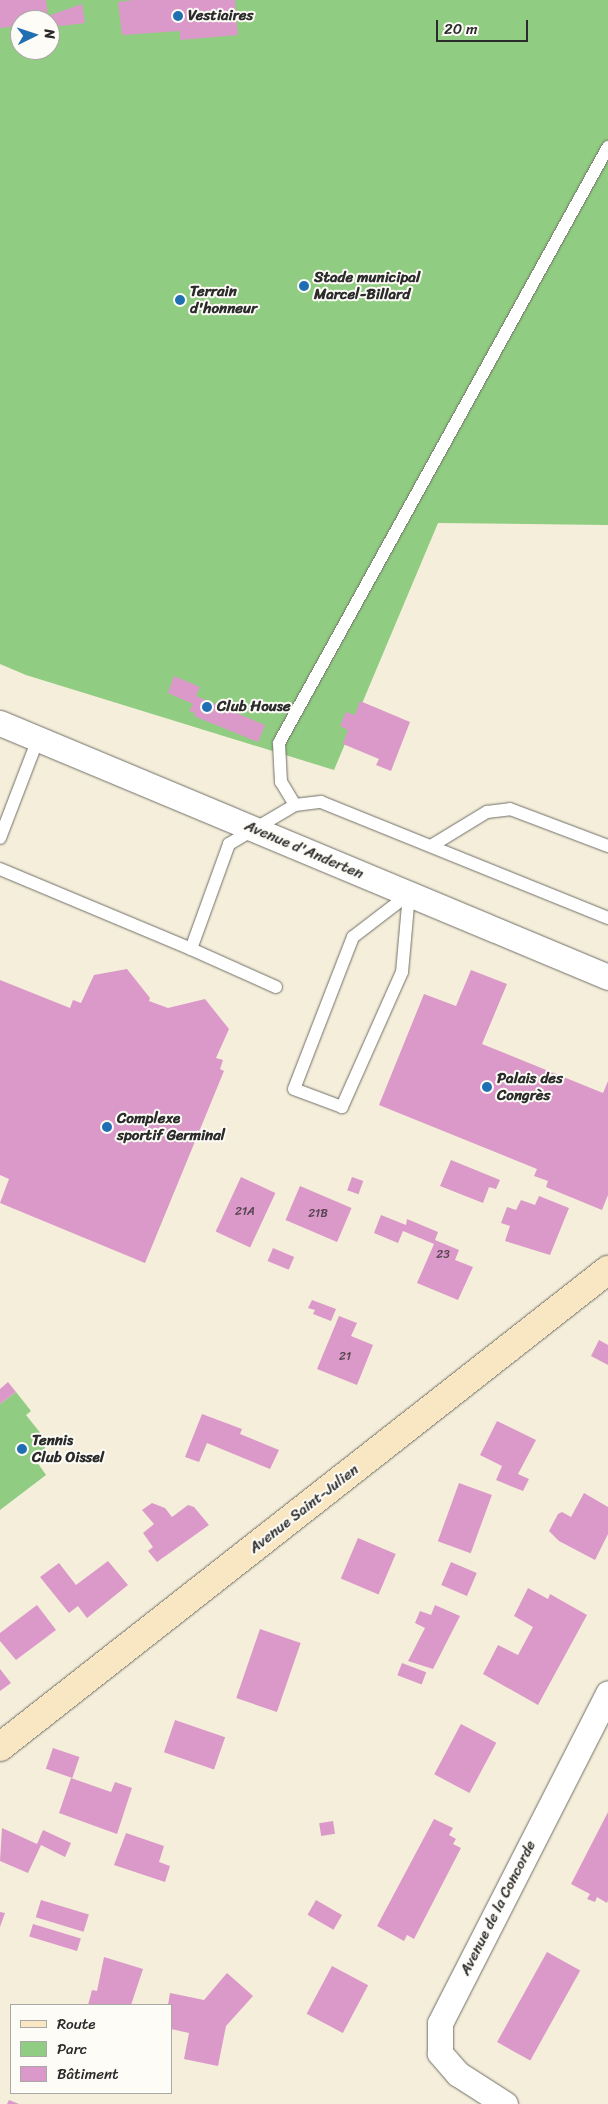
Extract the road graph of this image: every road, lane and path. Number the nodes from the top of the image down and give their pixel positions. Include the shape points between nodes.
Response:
1 (608, 147) edge
2 (0, 724) edge
3 (38, 739) junction
4 (295, 805) junction
5 (254, 829) junction
6 (0, 838) edge
7 (430, 846) junction
8 (608, 846) edge
9 (0, 869) edge
10 (409, 894) junction
11 (608, 918) edge
12 (191, 950) junction
13 (608, 977) edge
14 (276, 987) dead end
15 (608, 1270) edge
16 (608, 1693) edge
17 (0, 1748) edge
18 (505, 2104) edge

1 - 4 lane via 279,743 281,782
2 - 3 street, Avenue d'Anderten
3 - 5 street, Avenue d'Anderten
3 - 6 lane
4 - 5 lane
4 - 7 lane via 322,802
5 - 10 street, Avenue d'Anderten
5 - 12 lane via 229,844
7 - 8 lane via 486,812 510,809
7 - 11 lane
9 - 12 lane
10 - 10 lane via 353,937 294,1090 342,1107 402,972
10 - 13 street, Avenue d'Anderten
12 - 14 lane
15 - 17 street, Avenue Saint-Julien
16 - 18 street, Avenue de la Concorde via 440,2023 440,2053 458,2074

